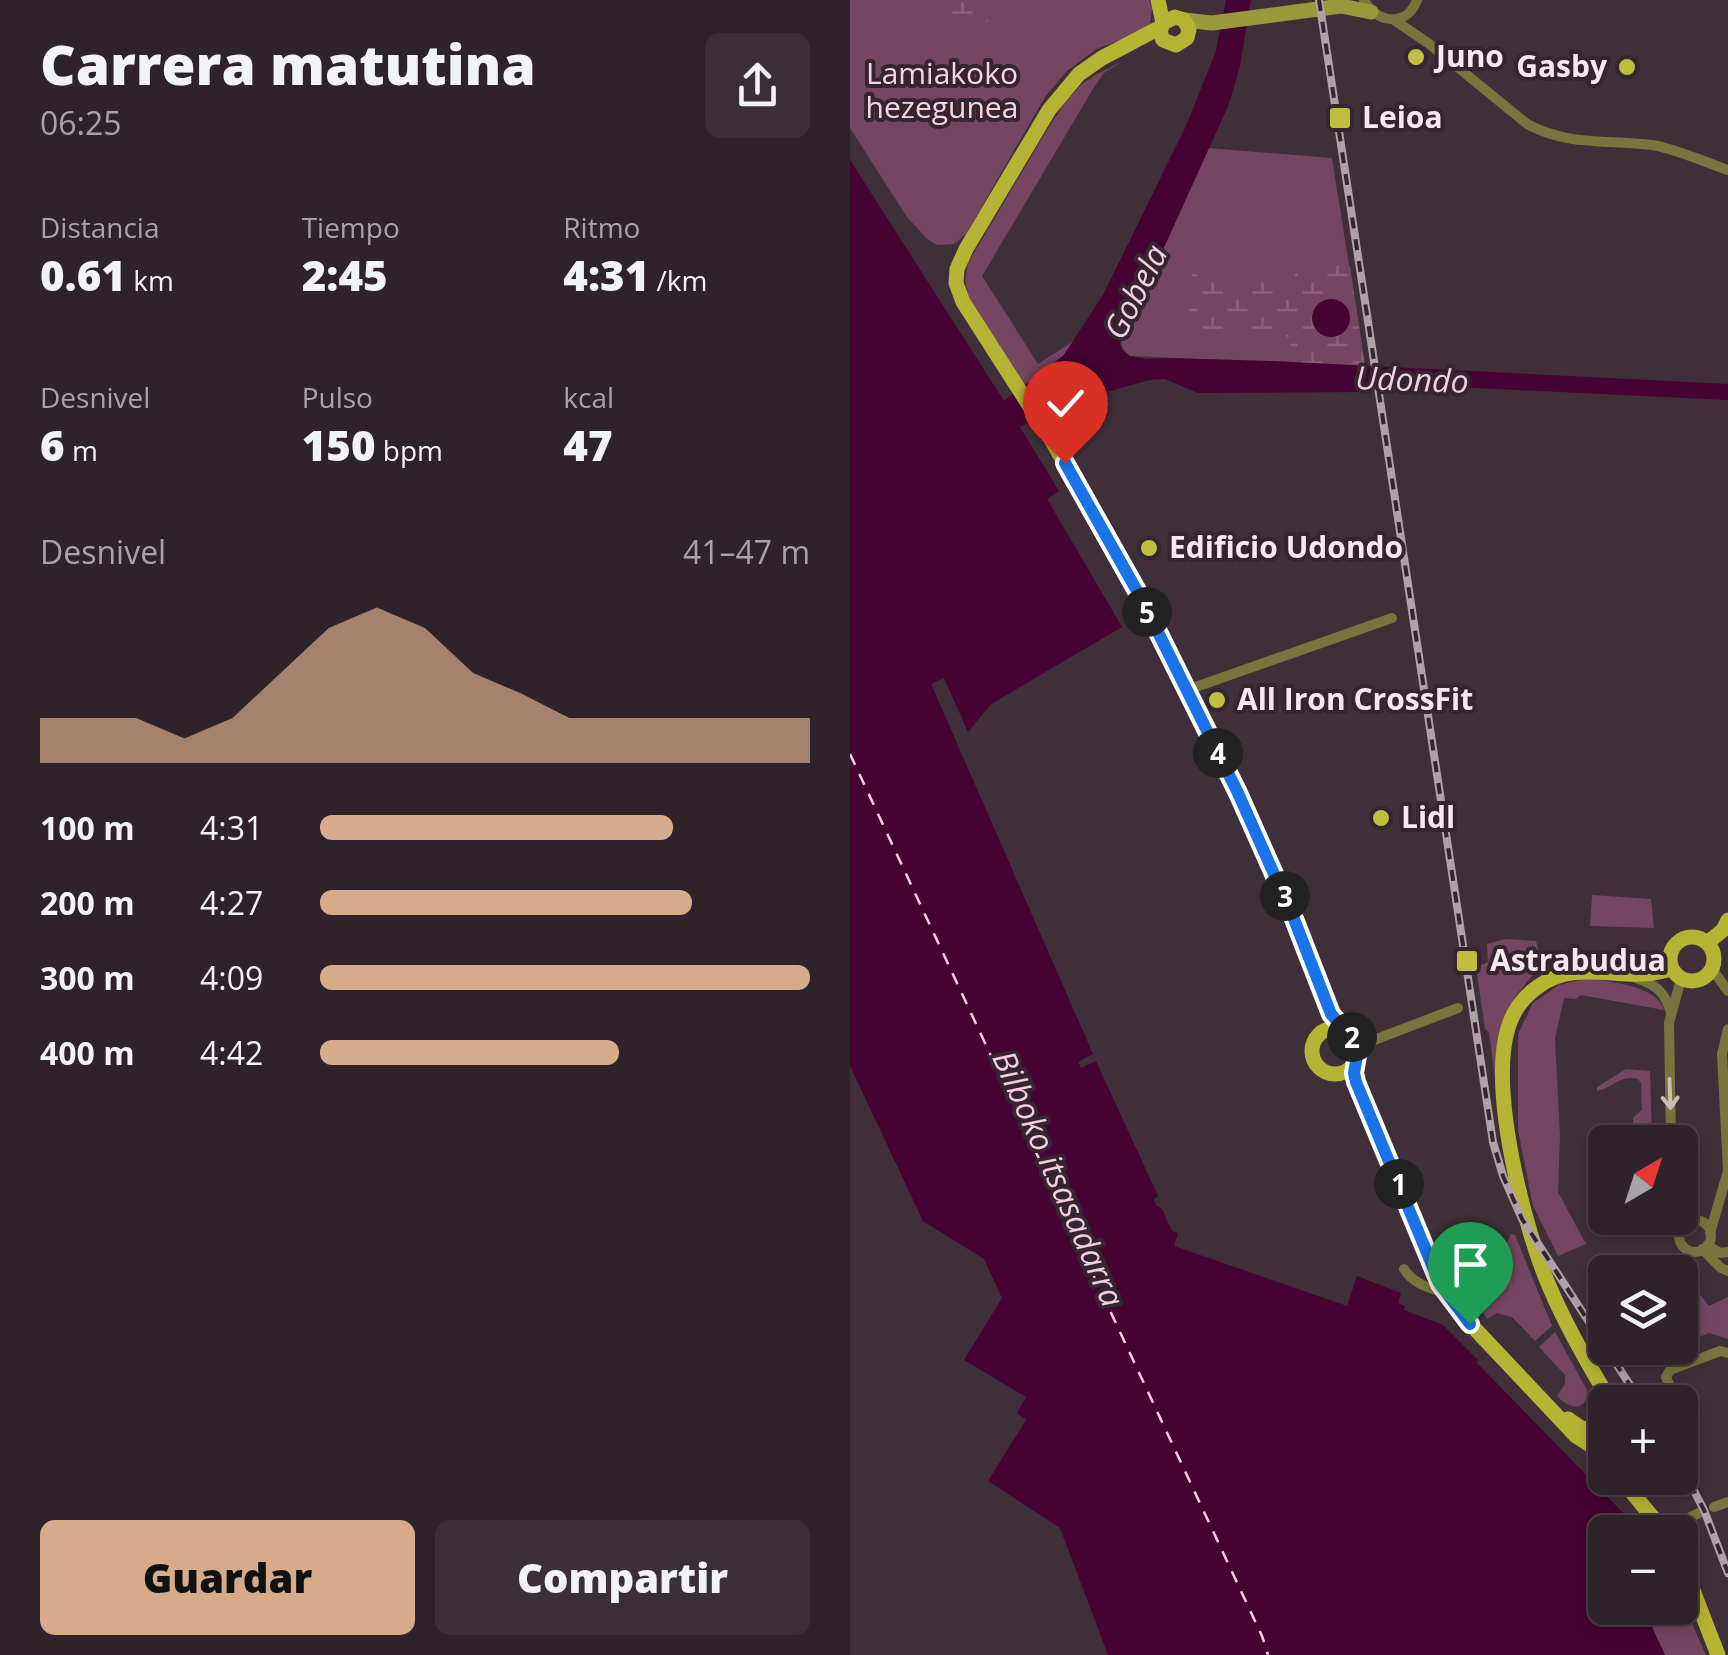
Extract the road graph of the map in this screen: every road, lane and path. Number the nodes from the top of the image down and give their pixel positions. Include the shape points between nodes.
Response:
1 (1160, 0) edge
2 (1342, 4) edge
3 (1368, 6) edge
4 (1414, 6) edge
5 (1394, 20) junction
6 (1184, 24) junction
7 (1162, 30) junction
8 (1424, 40) junction
9 (1728, 170) edge
10 (1392, 618) dead end
11 (1188, 690) junction
12 (1728, 920) edge
13 (1707, 942) junction
14 (1712, 969) junction
15 (1676, 974) junction
16 (1628, 976) junction
17 (1320, 984) junction
18 (1728, 991) edge
19 (1458, 1008) dead end
20 (1671, 1013) junction
21 (1728, 1028) edge
22 (1320, 1033) junction
23 (1350, 1035) junction
24 (1374, 1040) junction
25 (1355, 1060) junction
26 (1330, 1074) junction
27 (1367, 1106) junction
28 (1671, 1125) edge
29 (1728, 1148) edge
30 (1698, 1221) edge
31 (1679, 1235) edge
32 (1706, 1243) junction
33 (1728, 1252) edge
34 (1429, 1257) junction
35 (1404, 1269) dead end
36 (1728, 1271) edge
37 (1445, 1293) junction
38 (1728, 1353) edge
39 (1600, 1385) edge
40 (1668, 1385) edge
41 (1588, 1426) edge
42 (1588, 1445) edge
43 (1634, 1495) edge
44 (1728, 1502) edge
45 (1714, 1507) dead end
46 (1699, 1513) dead end
47 (1650, 1515) edge
48 (1695, 1515) edge
49 (1698, 1604) edge
50 (1718, 1655) edge

1 - 6 main road
1 - 7 main road
2 - 3 street
2 - 6 street
3 - 5 street
4 - 5 street
4 - 8 street
5 - 8 street
6 - 7 main road via 1170,18
6 - 7 main road via 1180,45 1171,45
7 - 11 main road via 1102,58 1064,90 969,244 956,283
8 - 9 street via 1541,132 1580,142 1657,146
10 - 11 street
11 - 17 main road
12 - 13 main road
13 - 14 main road
13 - 15 main road via 1680,940 1671,951
14 - 15 main road via 1688,982
14 - 18 street
15 - 16 main road
15 - 20 street
16 - 20 street via 1660,988
16 - 39 main road via 1575,971 1544,982 1511,1018 1503,1054 1515,1174 1536,1252
17 - 22 main road
17 - 23 main road via 1334,1020
19 - 24 street
20 -> 28 street
21 - 29 street via 1722,1054
22 - 23 main road via 1334,1028
22 - 26 main road via 1313,1060
23 - 24 street
23 - 25 main road
24 - 25 street
25 - 26 main road via 1344,1072
25 - 27 main road via 1354,1076
26 - 27 main road
27 - 34 main road
29 - 32 street via 1728,1172
30 - 32 street via 1705,1224
31 - 32 street via 1694,1252
32 - 33 street
32 - 36 street
34 - 37 main road
34 - 41 main road via 1464,1311 1564,1416
35 - 37 street
37 - 42 main road
38 - 40 street via 1720,1350 1670,1370
43 - 47 main road
44 - 45 street
46 - 48 street
49 - 50 main road

